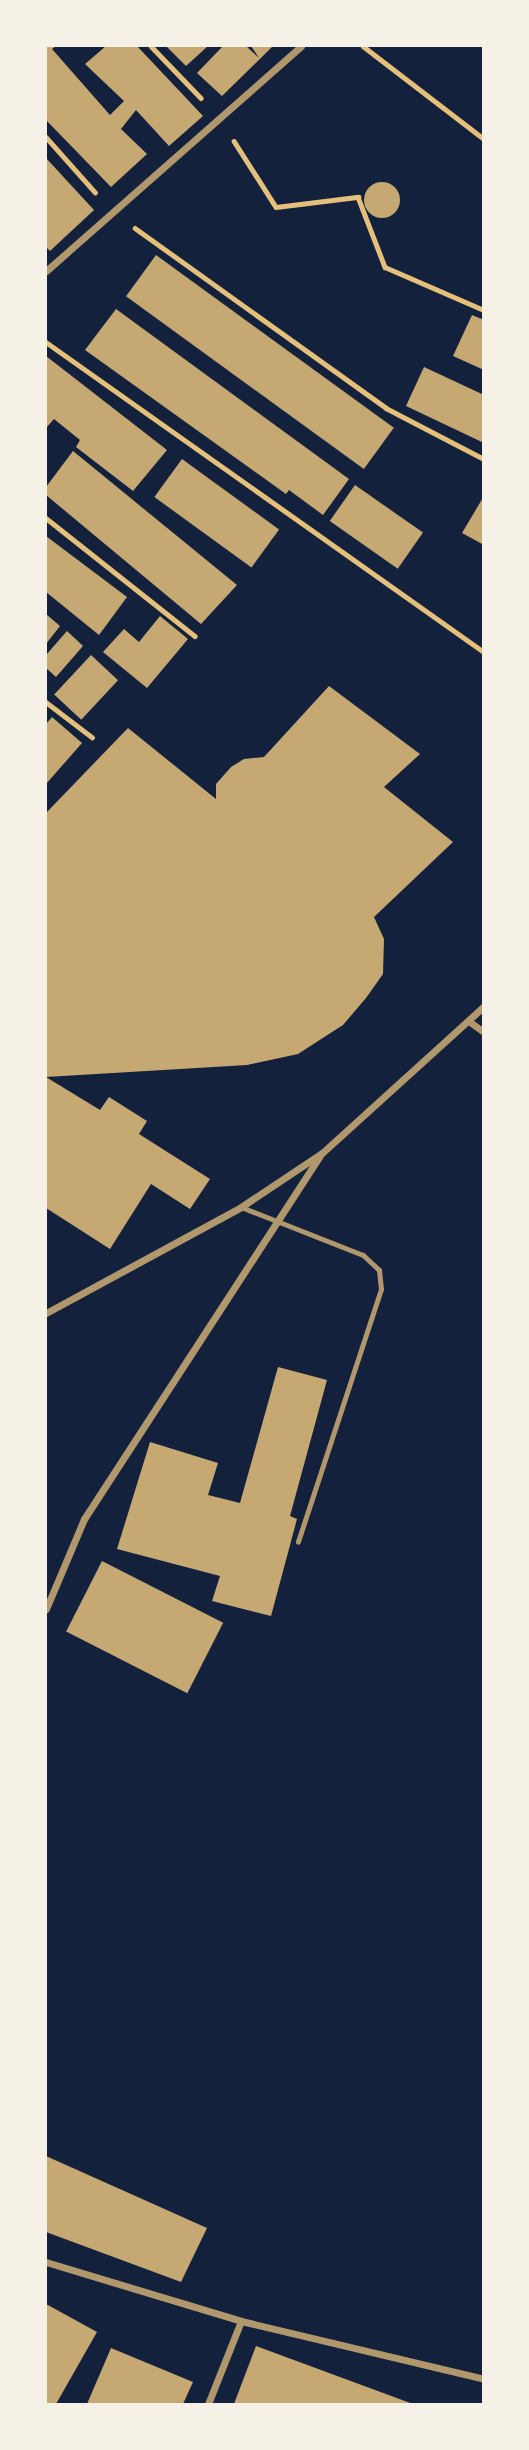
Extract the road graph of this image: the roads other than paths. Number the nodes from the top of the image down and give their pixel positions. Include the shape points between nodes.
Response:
1 (301, 46) edge
2 (46, 271) edge
3 (484, 1006) edge
4 (470, 1023) junction
5 (484, 1032) edge
6 (322, 1153) junction
7 (241, 1207) junction
8 (280, 1221) junction
9 (48, 1310) edge
10 (298, 1542) dead end
11 (46, 1609) edge
12 (46, 2262) edge
13 (241, 2321) junction
14 (484, 2379) edge
15 (208, 2404) edge

1 - 2 street
3 - 4 street
4 - 5 street
4 - 6 street
6 - 7 street
6 - 8 street
7 - 8 lane
7 - 9 street
8 - 10 lane via 363,1255 379,1270 381,1289
8 - 11 street via 84,1519
12 - 13 street
13 - 14 street
13 - 15 street

